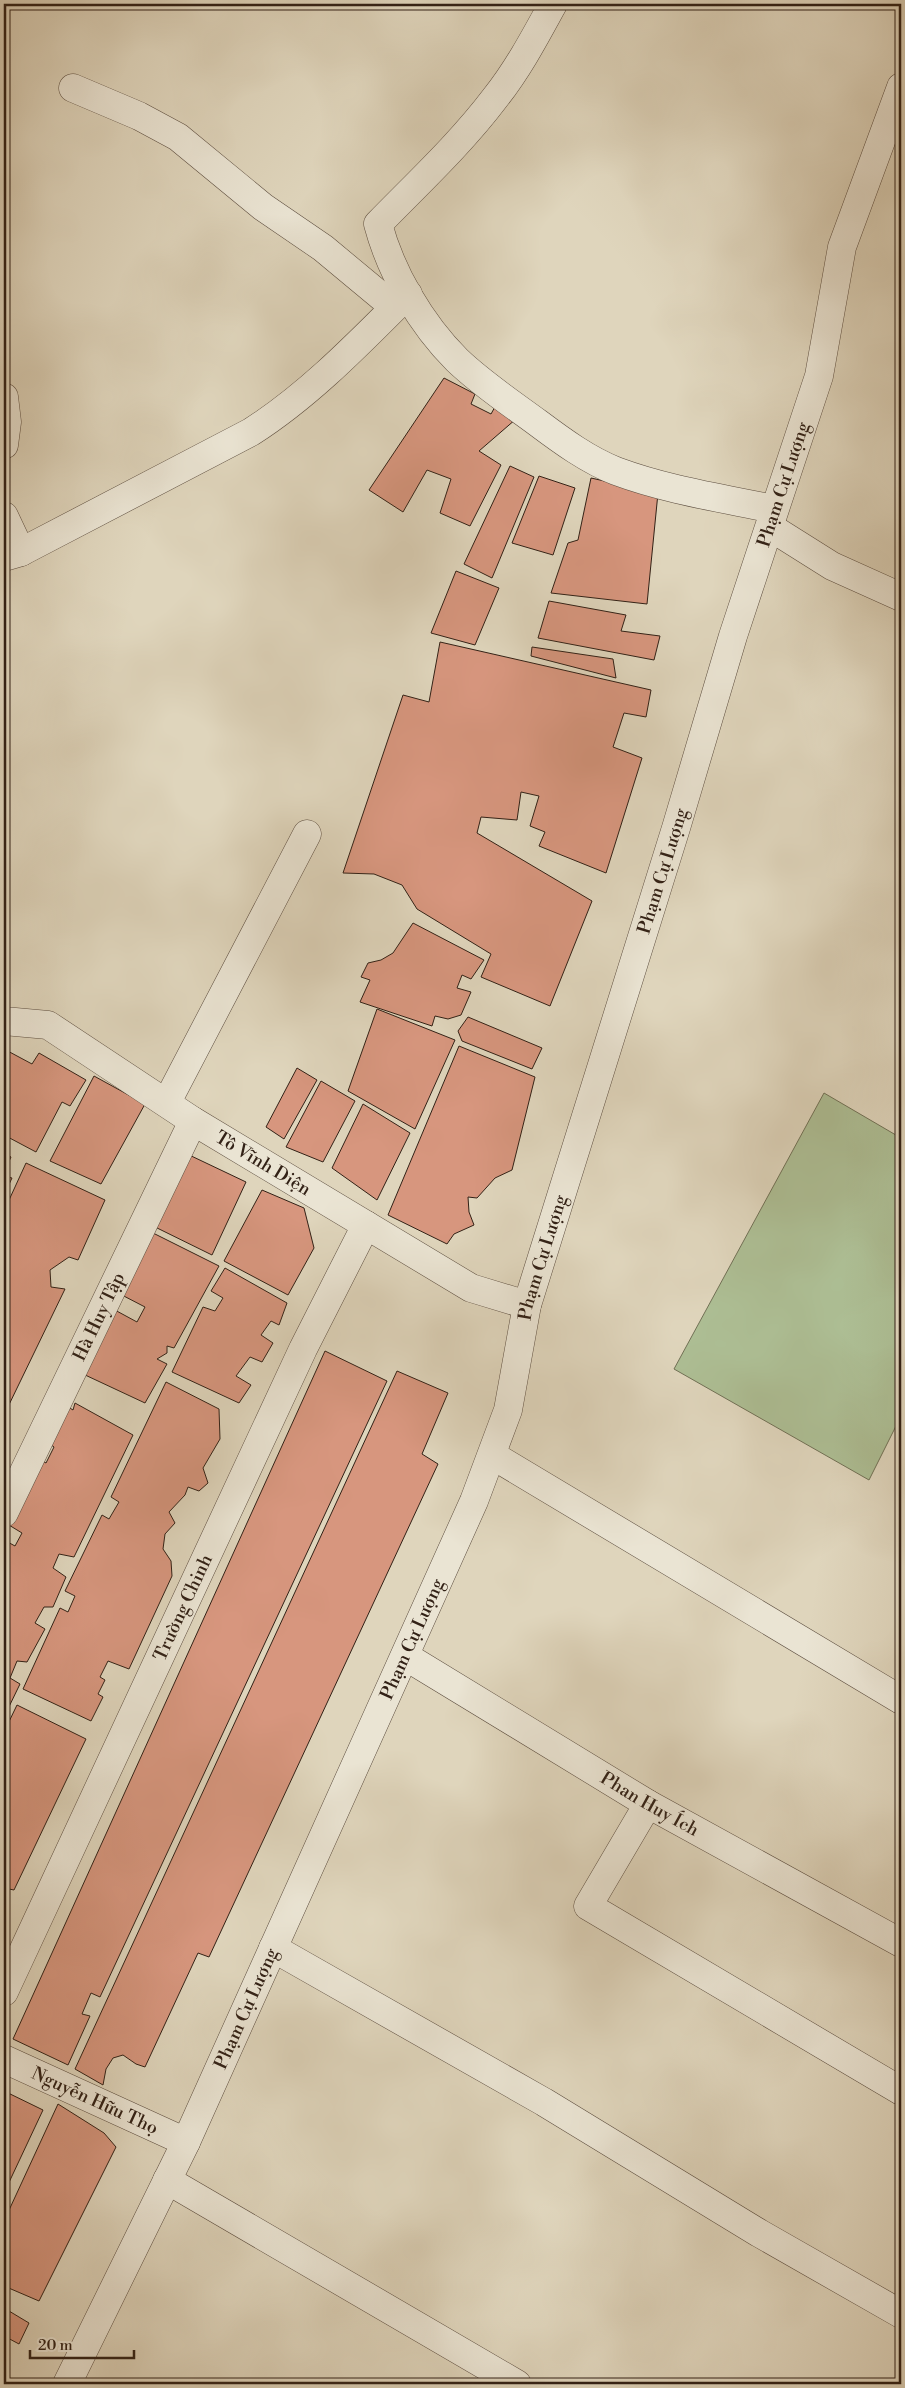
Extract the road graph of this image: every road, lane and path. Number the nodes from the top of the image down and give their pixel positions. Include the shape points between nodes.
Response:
1 (553, 4) edge
2 (901, 87) edge
3 (73, 88) dead end
4 (401, 293) junction
5 (4, 397) edge
6 (4, 445) edge
7 (4, 518) edge
8 (772, 518) junction
9 (12, 554) edge
10 (901, 597) edge
11 (307, 834) dead end
12 (4, 1021) edge
13 (167, 1102) junction
14 (193, 1121) junction
15 (366, 1224) junction
16 (526, 1305) junction
17 (492, 1455) junction
18 (4, 1512) edge
19 (405, 1656) junction
20 (901, 1700) edge
21 (648, 1804) junction
22 (901, 1943) edge
23 (273, 1948) junction
24 (4, 1992) edge
25 (4, 2059) edge
26 (901, 2091) edge
27 (186, 2142) junction
28 (167, 2180) junction
29 (901, 2314) edge
30 (67, 2384) edge
31 (517, 2384) edge

1 - 4 street via 528,51 495,98 458,142 378,224
2 - 8 street, Phạm Cự Lượng via 842,247 818,376
3 - 4 street via 139,116 178,137 263,207 323,248
4 - 8 street via 458,360 499,395 571,447 613,470 655,485
4 - 9 street via 296,400 275,417
5 - 6 street via 7,422
7 - 9 street
8 - 10 street via 832,566
8 - 16 street, Phạm Cự Lượng
11 - 13 street
12 - 13 street, Tô Vĩnh Diện via 48,1025
13 - 14 street, Tô Vĩnh Diện
14 - 15 street, Tô Vĩnh Diện
14 - 18 street, Hà Huy Tập
15 - 16 street, Tô Vĩnh Diện via 471,1288
15 - 24 street, Trường Chinh via 303,1349
16 - 17 street, Phạm Cự Lượng via 508,1410
17 - 19 street, Phạm Cự Lượng
17 - 20 street
19 - 21 street, Phan Huy Ích
19 - 23 street, Phạm Cự Lượng
21 - 22 street, Phan Huy Ích
21 - 26 street via 588,1906
23 - 27 street, Phạm Cự Lượng
23 - 29 street via 544,2102 759,2233
25 - 27 street, Nguyễn Hữu Thọ
27 - 28 street, Phạm Cự Lượng
28 - 30 street, Phạm Cự Lượng
28 - 31 street

